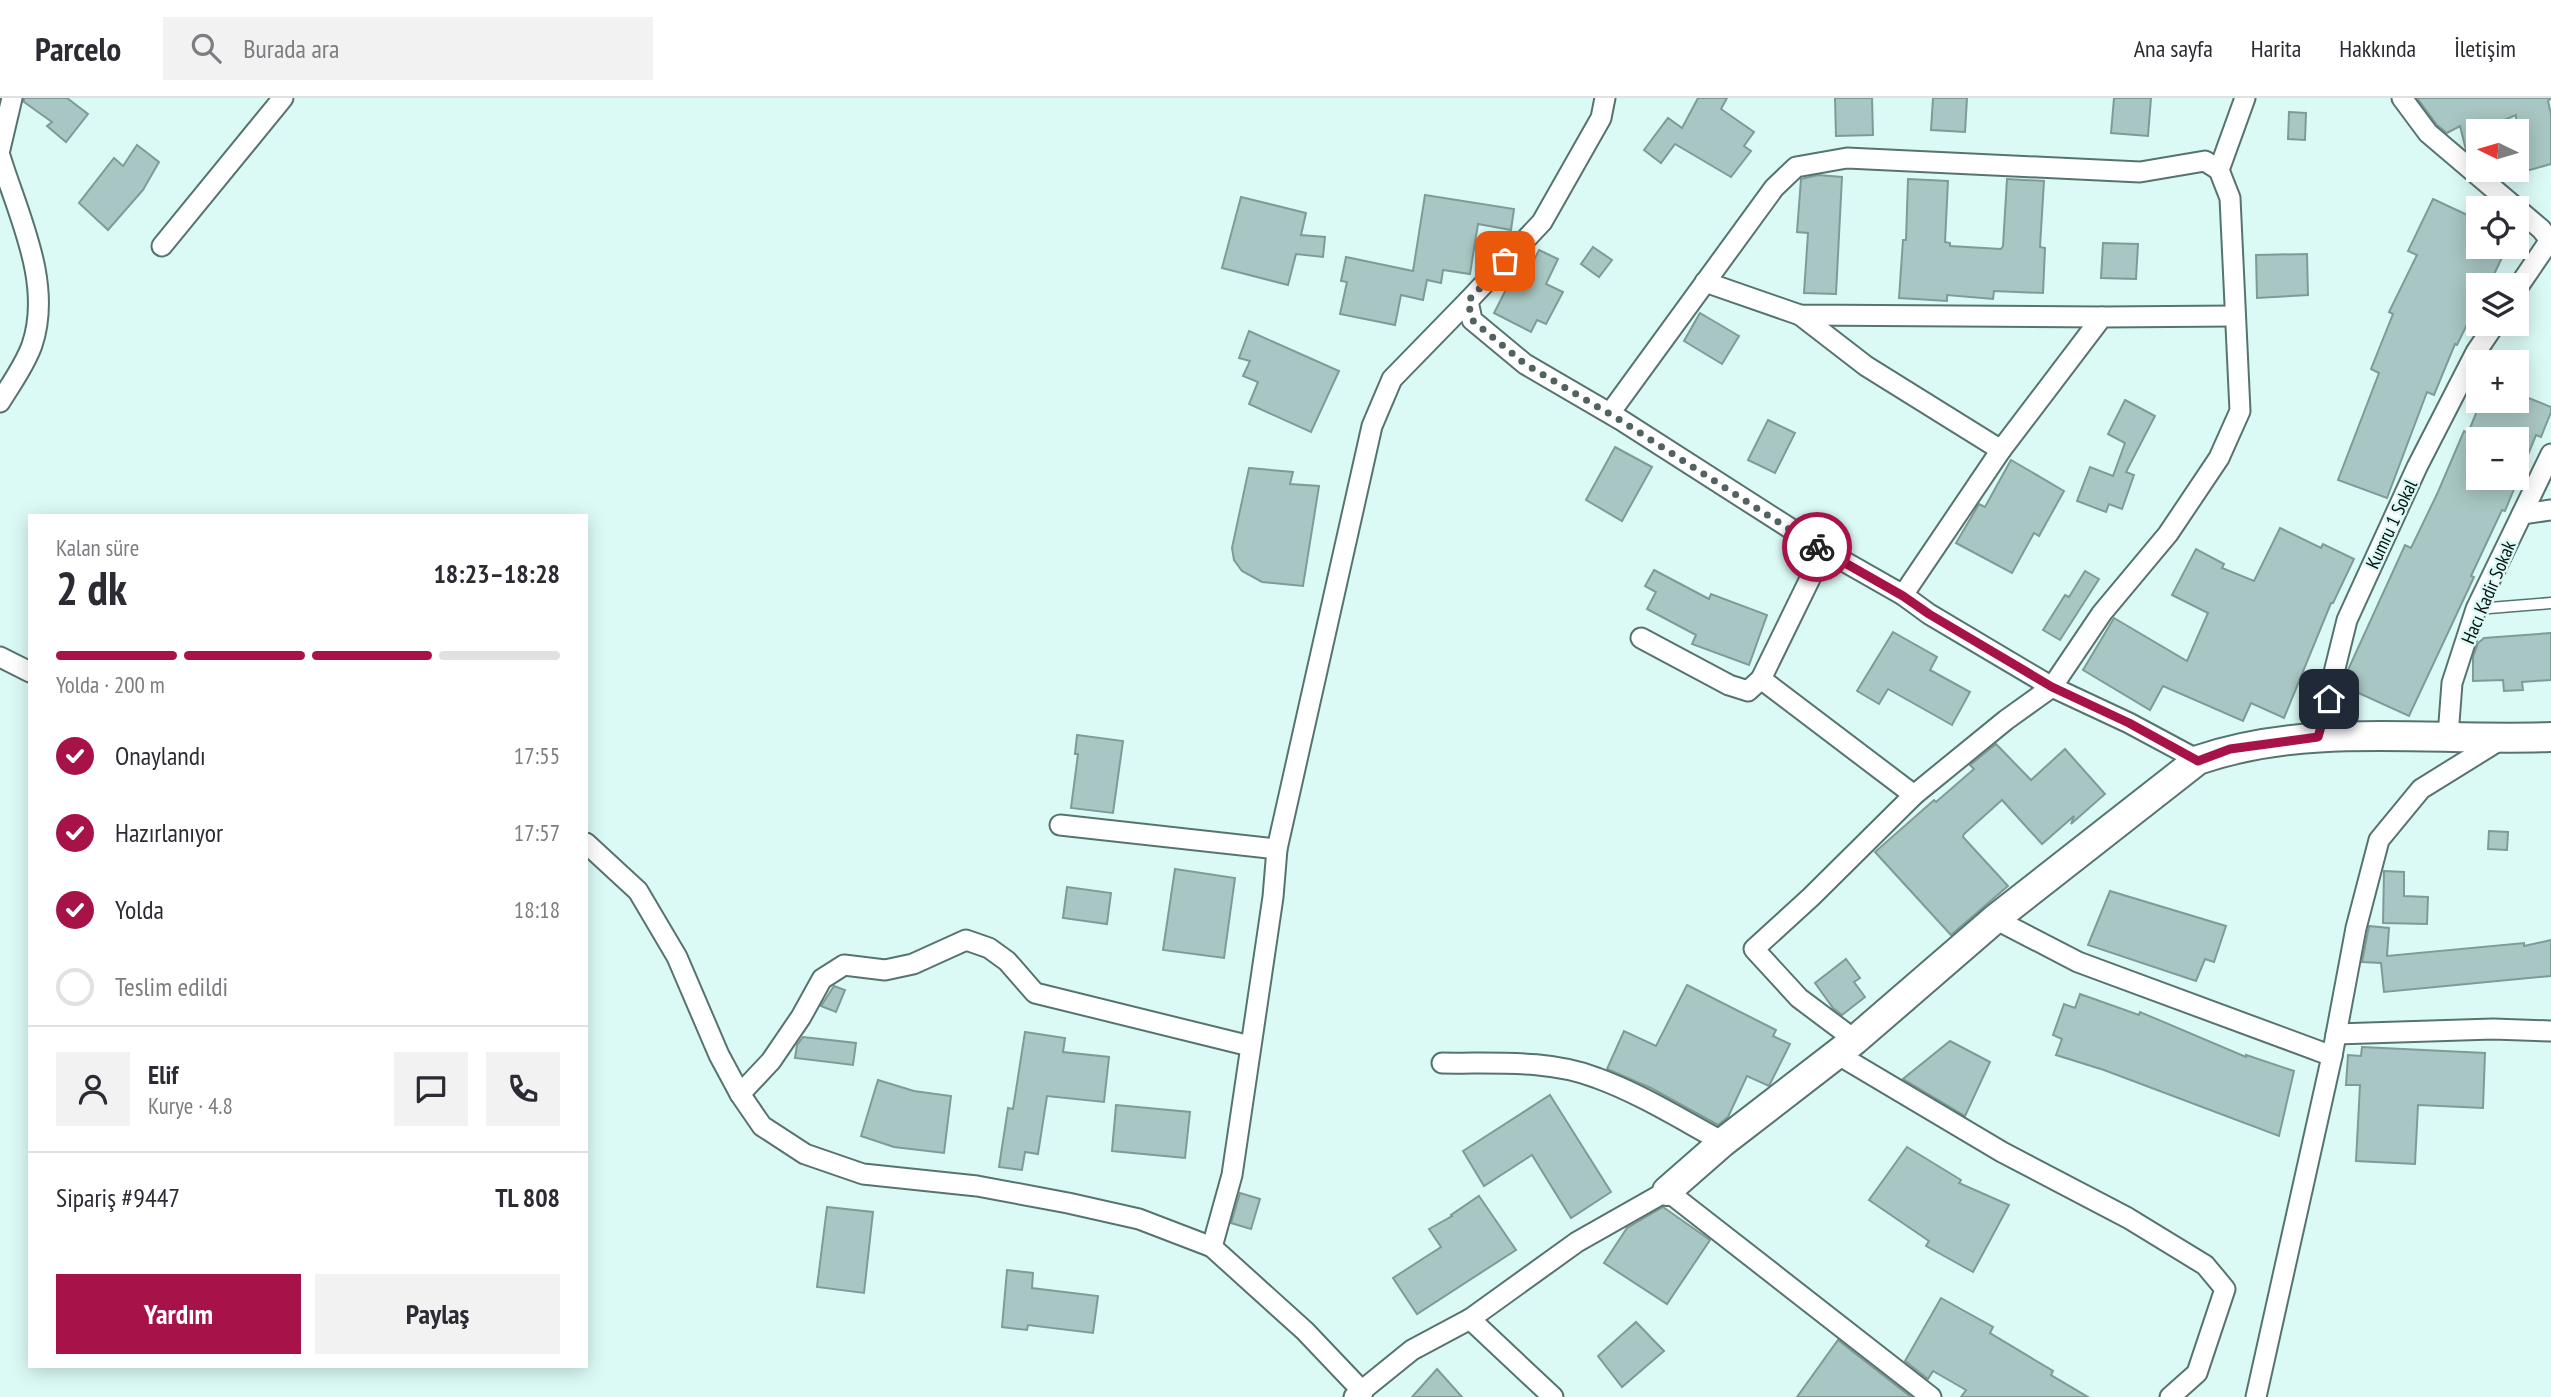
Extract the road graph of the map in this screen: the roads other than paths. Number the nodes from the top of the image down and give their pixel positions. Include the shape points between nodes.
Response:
1 (12, 98) edge
2 (283, 98) edge
3 (1605, 98) edge
4 (2245, 98) edge
5 (2402, 98) edge
6 (0, 149) edge
7 (0, 156) edge
8 (2218, 170) junction
9 (2550, 240) edge
10 (162, 246) dead end
11 (2528, 273) edge
12 (1705, 282) junction
13 (1468, 301) junction
14 (1800, 315) junction
15 (2235, 316) junction
16 (2102, 317) junction
17 (2487, 336) edge
18 (0, 402) edge
19 (1610, 413) junction
20 (2001, 450) junction
21 (2551, 454) edge
22 (2551, 510) edge
23 (2522, 514) junction
24 (1824, 551) junction
25 (1903, 596) junction
26 (2551, 603) edge
27 (2476, 609) junction
28 (1641, 638) dead end
29 (0, 657) edge
30 (28, 671) edge
31 (1761, 679) junction
32 (2052, 687) junction
33 (2448, 736) junction
34 (2318, 737) junction
35 (2551, 737) edge
36 (2500, 740) junction
37 (2198, 761) junction
38 (1913, 795) junction
39 (1060, 825) dead end
40 (588, 845) edge
41 (1276, 849) junction
42 (1995, 919) junction
43 (2551, 1031) edge
44 (2336, 1034) junction
45 (1250, 1046) junction
46 (1846, 1047) junction
47 (2332, 1056) junction
48 (1442, 1063) dead end
49 (740, 1094) junction
50 (1723, 1142) junction
51 (1667, 1191) junction
52 (1212, 1247) junction
53 (1470, 1319) junction
54 (1359, 1394) edge
55 (1553, 1397) edge
56 (1931, 1397) edge
57 (2170, 1397) edge
58 (2256, 1397) edge

1 - 6 street
2 - 10 street
3 - 13 street via 1601,118 1542,222
4 - 8 street
5 - 9 street via 2428,133
7 - 18 street via 34,258 38,306 32,345
8 - 12 street via 2205,161 2140,172 1847,158 1796,167 1774,188
8 - 15 street via 2230,198
9 - 11 street
12 - 14 street
12 - 19 street
13 - 19 street via 1472,320 1525,364
13 - 41 street via 1392,379 1372,426
14 - 16 street
14 - 20 street via 1867,366
15 - 16 street
15 - 32 street via 2240,411 2219,458 2168,534 2102,613
16 - 20 street
17 - 34 street, Kumru 1 Sokal via 2417,467 2347,620
19 - 24 street
20 - 25 street
21 - 23 street, Hacı Kadir Sokak
22 - 23 street
23 - 27 street, Hacı Kadir Sokak
24 - 25 street
24 - 31 street
25 - 32 street
26 - 27 lane
27 - 33 street, Hacı Kadir Sokak via 2452,683
28 - 31 street via 1729,685 1748,691
29 - 30 street
31 - 38 street
32 - 37 street
32 - 38 street
33 - 34 street
33 - 36 street
34 - 37 street via 2230,749
35 - 36 street
36 - 44 street via 2421,789 2379,841 2356,928
37 - 42 street
38 - 46 street via 1754,949
39 - 41 street
40 - 49 street via 638,891 677,957
41 - 45 street
42 - 46 street
42 - 47 street via 2078,962
43 - 44 street
44 - 47 street
45 - 49 street via 1035,993 989,947 966,940 913,964 885,970 844,965 822,979 771,1061
45 - 52 street via 1232,1175
46 - 50 street
46 - 57 street via 2002,1152 2128,1217 2205,1265 2225,1289 2197,1373
47 - 58 street
48 - 50 street via 1522,1064 1596,1077
49 - 52 street via 762,1126 805,1154 863,1174 977,1186 1068,1203 1139,1219
50 - 51 street
51 - 53 street via 1577,1242
51 - 56 street
52 - 54 street via 1305,1331
53 - 54 street via 1412,1350
53 - 55 street

